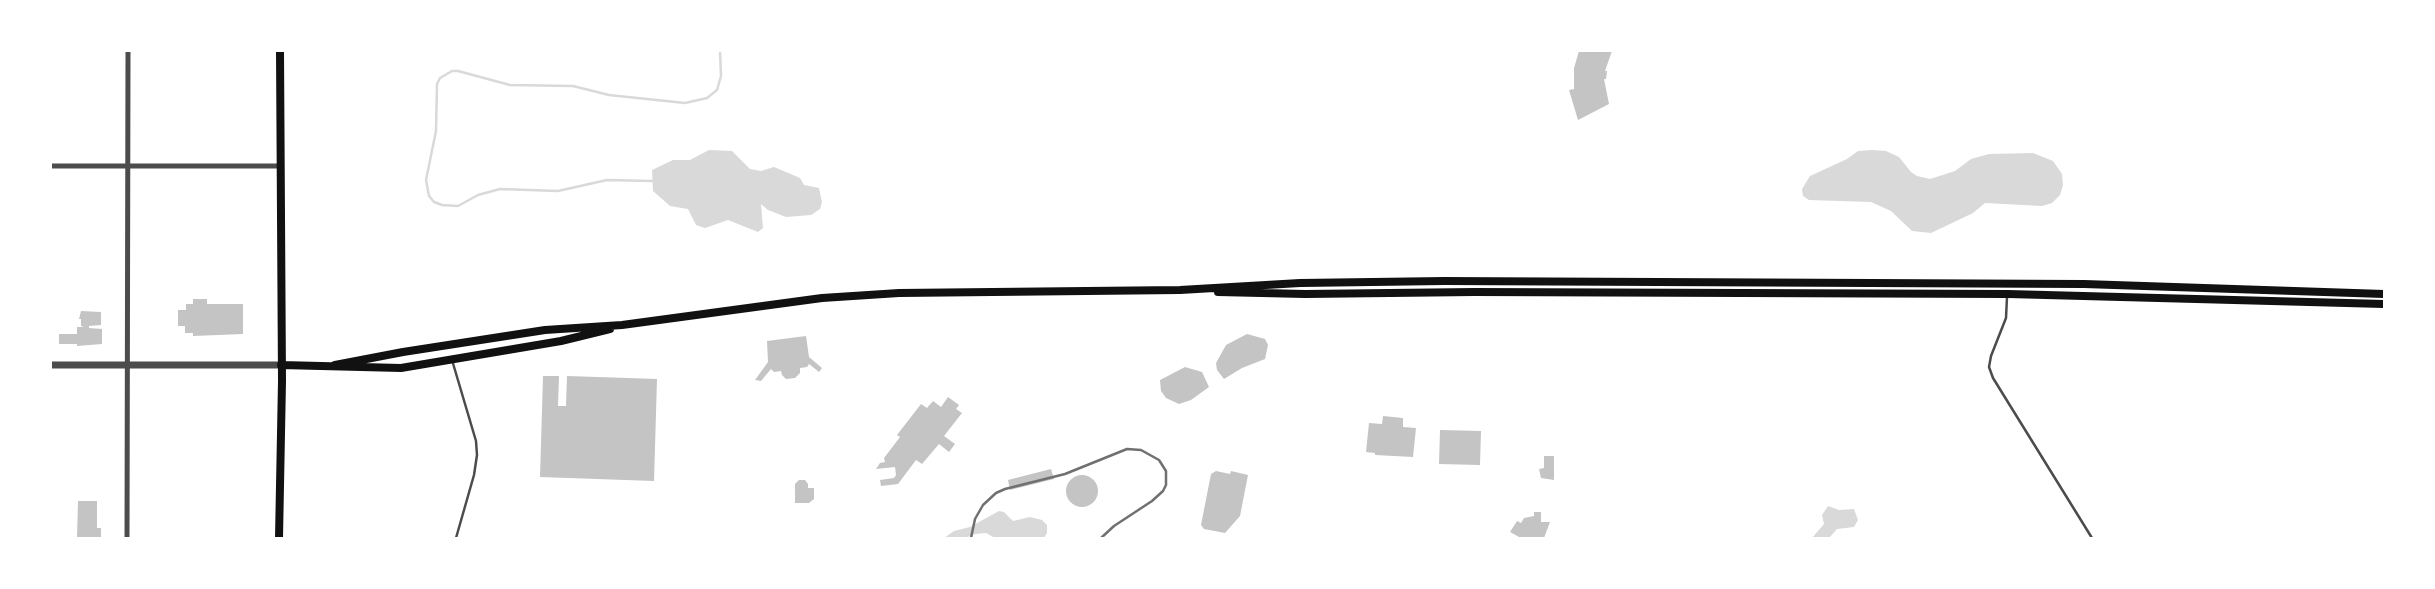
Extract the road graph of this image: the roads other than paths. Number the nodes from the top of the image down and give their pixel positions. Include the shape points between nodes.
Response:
1 (128, 51) edge
2 (280, 51) edge
3 (51, 166) edge
4 (128, 166) junction
5 (281, 166) junction
6 (2008, 283) junction
7 (2258, 289) junction
8 (1180, 290) junction
9 (2008, 294) junction
10 (2384, 294) edge
11 (2184, 298) junction
12 (2384, 304) edge
13 (622, 325) junction
14 (452, 360) junction
15 (51, 365) edge
16 (281, 365) junction
17 (335, 365) junction
18 (128, 366) junction
19 (127, 538) edge
20 (279, 538) edge
21 (456, 538) edge
22 (2092, 538) edge

1 - 4 street
2 - 5 main road
3 - 4 street
4 - 5 street
4 - 18 street
5 - 16 main road
6 - 7 main road
6 - 8 main road via 1444,281
6 - 9 lane
7 - 10 main road
7 - 11 main road via 2193,292
8 - 9 main road
8 - 13 main road via 875,294
9 - 11 main road
9 - 22 lane via 2006,318 1989,367
11 - 12 main road
13 - 14 main road
13 - 17 main road via 545,330
14 - 17 main road via 392,369
14 - 21 lane via 477,455
15 - 18 street
16 - 17 main road
16 - 18 street
16 - 20 main road
18 - 19 street

